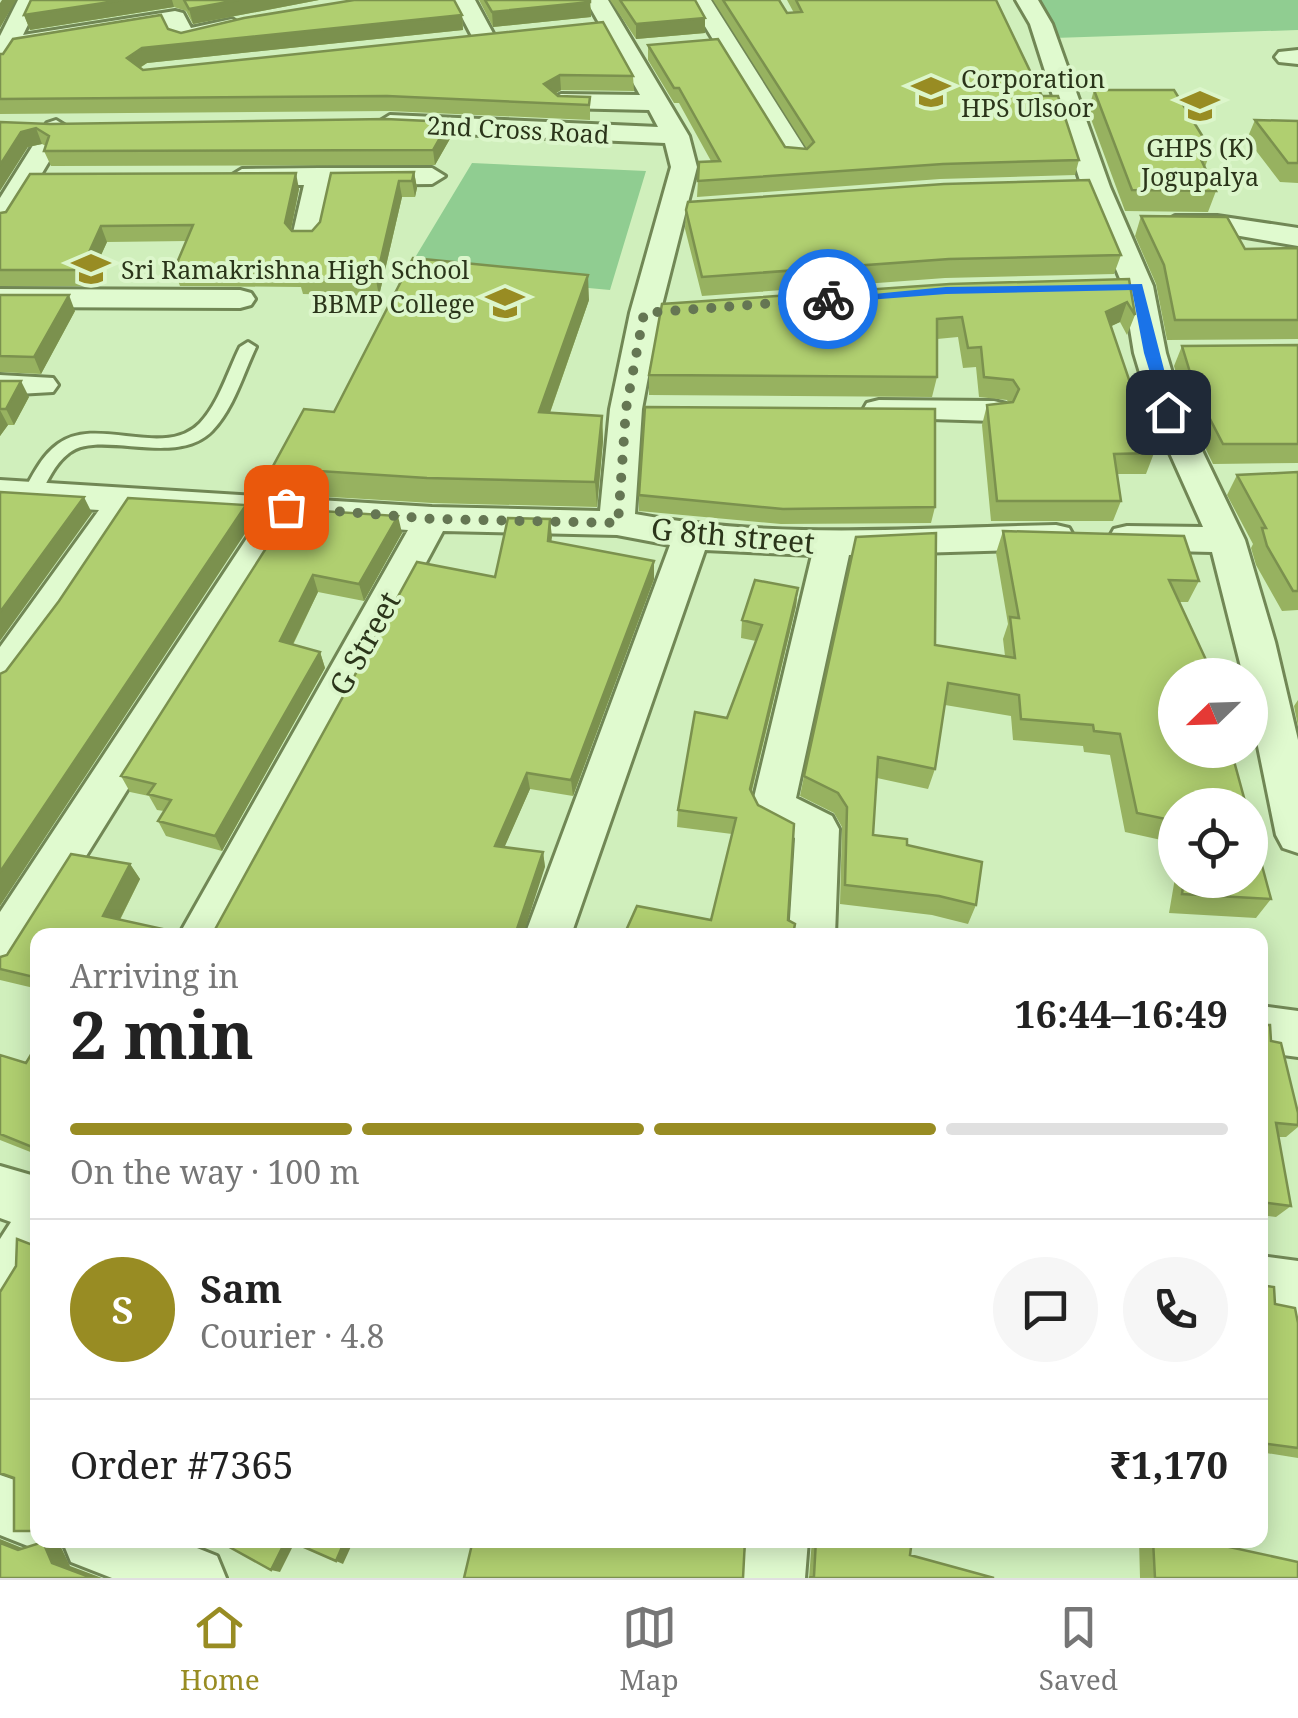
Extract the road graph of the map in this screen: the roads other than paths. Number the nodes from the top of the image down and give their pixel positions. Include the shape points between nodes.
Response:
1 (464, 0) edge
2 (597, 0) edge
3 (700, 0) edge
4 (1027, 0) edge
5 (24, 9) edge
6 (53, 12) edge
7 (247, 22) edge
8 (577, 29) edge
9 (483, 38) edge
10 (630, 42) junction
11 (4, 52) edge
12 (561, 101) edge
13 (657, 102) junction
14 (369, 123) edge
15 (18, 126) edge
16 (676, 136) junction
17 (796, 155) edge
18 (320, 176) junction
19 (432, 176) dead end
20 (222, 177) edge
21 (26, 178) junction
22 (65, 178) edge
23 (708, 208) edge
24 (670, 210) junction
25 (0, 220) edge
26 (1112, 223) junction
27 (306, 237) edge
28 (1298, 238) edge
29 (1138, 286) junction
30 (1099, 287) edge
31 (0, 298) edge
32 (240, 299) dead end
33 (248, 347) dead end
34 (1150, 353) junction
35 (1187, 353) edge
36 (0, 385) edge
37 (42, 385) dead end
38 (626, 409) junction
39 (665, 409) edge
40 (839, 410) edge
41 (994, 411) edge
42 (15, 493) edge
43 (125, 498) junction
44 (286, 507) junction
45 (432, 519) junction
46 (618, 523) junction
47 (691, 537) junction
48 (1226, 540) junction
49 (832, 543) junction
50 (0, 675) edge
51 (1298, 835) edge
52 (206, 928) edge
53 (551, 928) edge
54 (812, 928) edge
55 (0, 952) edge
56 (1268, 1029) edge
57 (1298, 1034) edge
58 (0, 1192) edge
59 (30, 1201) edge
60 (30, 1241) edge
61 (1268, 1285) edge
62 (0, 1288) edge
63 (1298, 1289) edge
64 (0, 1505) edge
65 (30, 1516) edge
66 (114, 1548) edge
67 (776, 1548) edge
68 (195, 1578) edge
69 (774, 1578) edge

1 - 9 street
2 - 10 street
3 - 17 street via 717,43
4 - 26 street via 1042,24 1086,187
5 - 6 street
5 - 11 street
7 - 11 street via 184,37 175,18
8 - 10 street
10 - 13 street
12 - 13 street
13 - 16 street
14 - 16 street, 2nd Cross Road
15 - 21 street via 66,128
16 - 24 street via 684,167
18 - 19 street
18 - 20 street
18 - 27 street
21 - 22 street
21 - 25 street
23 - 24 street
24 - 38 street via 659,312
26 - 28 street via 1216,224
26 - 29 street
29 - 30 street
29 - 34 street
31 - 32 street
33 - 42 lane via 206,428 192,437 80,440 53,454
34 - 35 street
34 - 48 street via 1168,412 1214,479
36 - 37 street
38 - 39 street
38 - 46 street
40 - 41 street
42 - 43 street, G 8th street
43 - 44 street, G 8th street
43 - 50 street
44 - 45 street, G 8th street
44 - 55 street
45 - 46 street, G 8th street
45 - 52 street, G Street
46 - 47 street, G 8th street
47 - 49 street, G 8th street
47 - 53 street
48 - 49 street, G 8th street via 1028,536
48 - 51 street
49 - 54 street via 773,806 817,828
56 - 57 street
58 - 59 street
60 - 62 street
61 - 63 street
64 - 65 street
66 - 68 street
67 - 69 street

